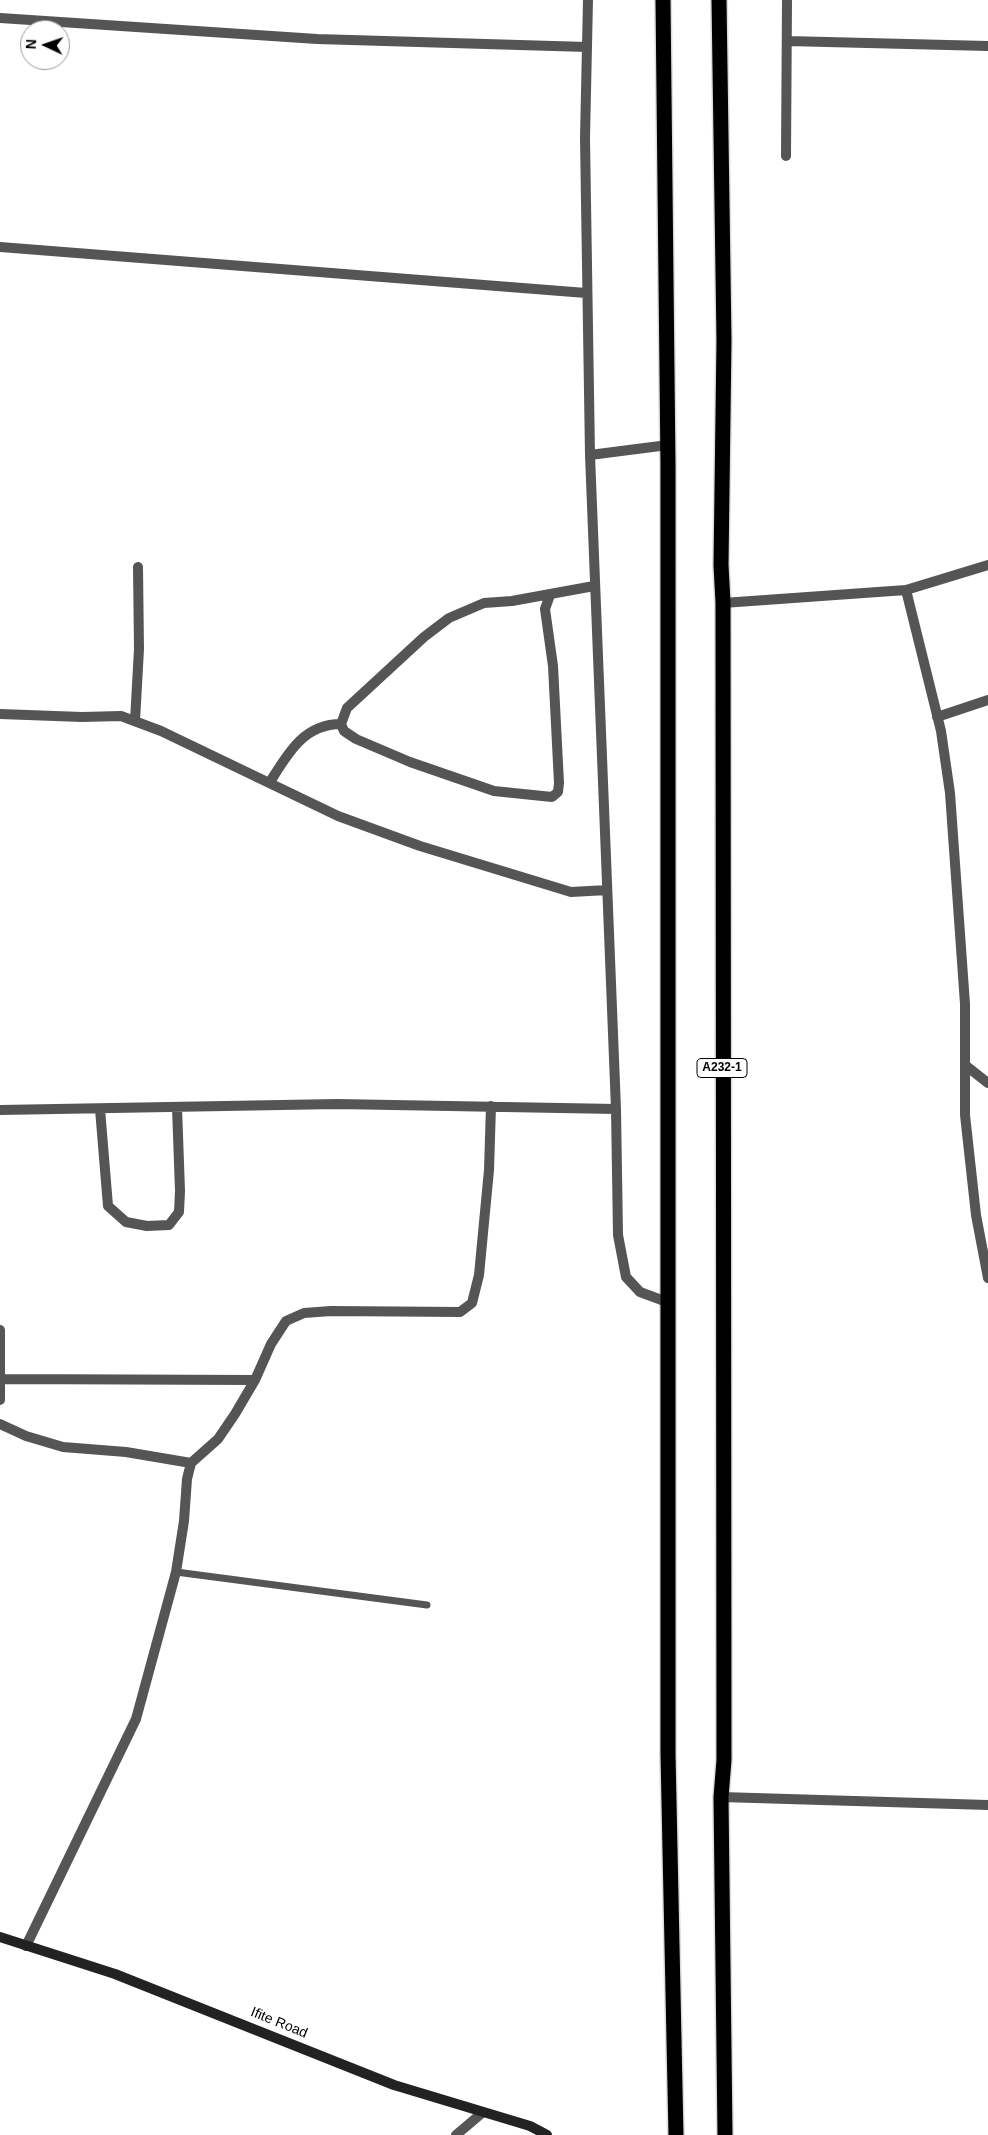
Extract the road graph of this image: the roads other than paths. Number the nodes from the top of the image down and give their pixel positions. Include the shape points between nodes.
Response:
1 (588, 0) edge
2 (664, 0) edge
3 (720, 0) edge
4 (787, 0) edge
5 (0, 18) edge
6 (787, 41) junction
7 (988, 46) edge
8 (587, 47) junction
9 (786, 156) dead end
10 (0, 247) edge
11 (586, 293) junction
12 (668, 445) junction
13 (590, 455) junction
14 (988, 565) edge
15 (138, 567) dead end
16 (594, 586) junction
17 (906, 590) junction
18 (550, 595) junction
19 (723, 603) junction
20 (988, 700) edge
21 (0, 714) edge
22 (937, 717) junction
23 (135, 721) junction
24 (340, 724) junction
25 (270, 782) junction
26 (607, 890) junction
27 (965, 1065) junction
28 (988, 1083) edge
29 (491, 1106) junction
30 (178, 1107) junction
31 (616, 1108) junction
32 (100, 1109) junction
33 (0, 1110) edge
34 (988, 1278) edge
35 (667, 1302) junction
36 (0, 1330) edge
37 (1, 1379) junction
38 (255, 1380) junction
39 (0, 1400) edge
40 (0, 1424) edge
41 (191, 1463) junction
42 (176, 1572) junction
43 (427, 1605) dead end
44 (721, 1796) junction
45 (988, 1806) edge
46 (0, 1937) edge
47 (26, 1946) junction
48 (482, 2113) junction
49 (456, 2135) edge
50 (547, 2135) edge
51 (676, 2135) edge
52 (725, 2135) edge

1 - 8 street
2 - 12 highway
3 - 19 highway, A232-1
4 - 6 street
5 - 8 street via 317,39
6 - 7 street
6 - 9 street
8 - 11 street
10 - 11 street
11 - 13 street
12 - 13 street
12 - 35 highway
13 - 16 street
14 - 17 street
15 - 23 street via 139,649
16 - 18 street
16 - 26 street
17 - 19 street
17 - 22 street
18 - 24 street via 484,603 449,618 347,708
18 - 24 street via 545,609 553,666 559,783 558,792 552,797 494,791 356,739
19 - 44 highway, A232-1 via 724,1760
20 - 22 street
21 - 23 street via 121,716
22 - 27 street via 950,793 965,1004
23 - 25 street
24 - 25 street via 314,728 284,759
25 - 26 street via 338,816 420,846 571,892
26 - 31 street
27 - 28 street
27 - 34 street via 965,1114 971,1175
29 - 30 street
29 - 31 street
29 - 38 street via 480,1275 472,1303 460,1312 331,1310 304,1313 286,1321 271,1344
30 - 32 street
30 - 32 street via 179,1212 169,1225 147,1226 126,1222 108,1206
31 - 35 street via 618,1235 626,1277 640,1292
32 - 33 street
35 - 51 highway via 668,1754
36 - 37 street
37 - 38 street
37 - 39 street
38 - 41 street via 218,1439
40 - 41 street via 63,1447 126,1452
41 - 42 street
42 - 43 lane
42 - 47 street via 136,1719
44 - 45 street
44 - 52 highway, A232-1
46 - 47 street, Ifite Road
47 - 48 street, Ifite Road via 115,1974 394,2085
48 - 49 street
48 - 50 street, Ifite Road via 530,2126

